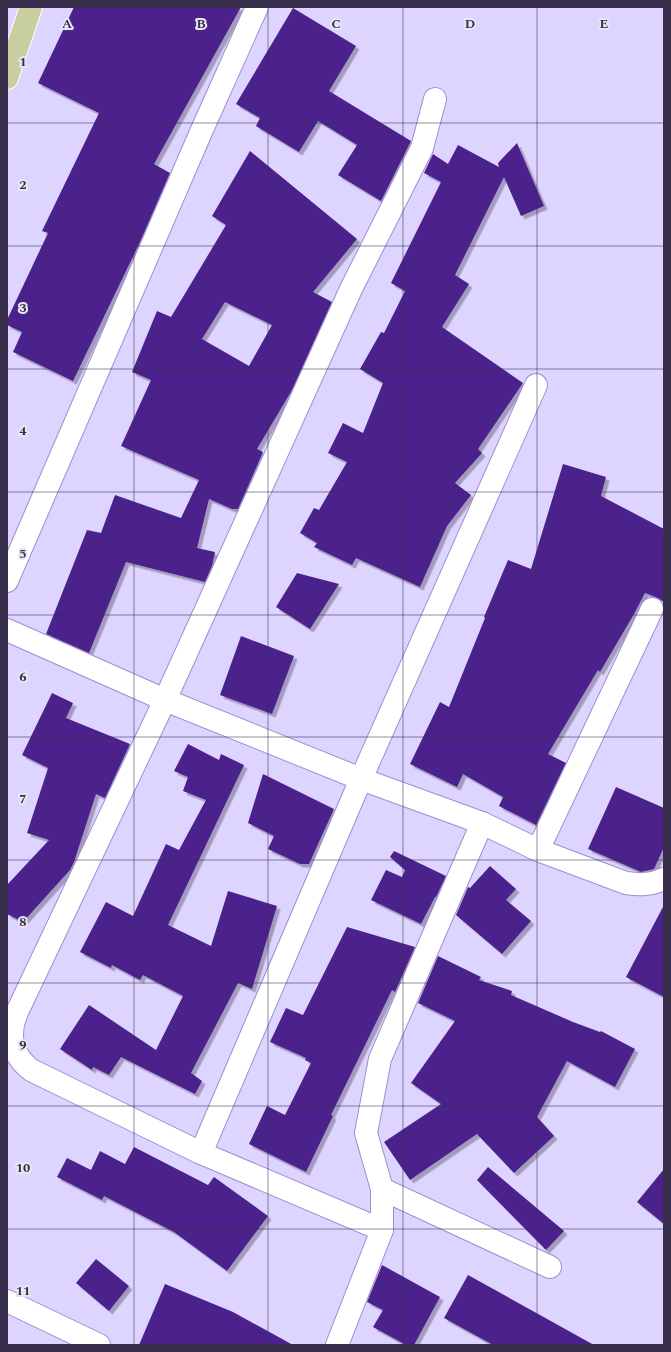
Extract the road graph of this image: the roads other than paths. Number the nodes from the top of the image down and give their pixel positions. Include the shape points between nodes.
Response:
1 (31, 7) edge
2 (257, 7) edge
3 (7, 78) edge
4 (435, 99) dead end
5 (536, 385) dead end
6 (7, 581) edge
7 (652, 609) dead end
8 (7, 630) edge
9 (165, 700) junction
10 (362, 779) junction
11 (482, 823) junction
12 (538, 850) junction
13 (664, 878) edge
14 (12, 1007) edge
15 (201, 1153) junction
16 (382, 1189) junction
17 (382, 1230) junction
18 (550, 1267) dead end
19 (7, 1301) edge
20 (100, 1345) edge
21 (336, 1345) edge

1 - 3 main road
2 - 6 street
4 - 9 street via 422,148 352,289
5 - 10 street
7 - 12 street
8 - 9 street
9 - 10 street
9 - 14 street
10 - 11 street
10 - 15 street
11 - 12 street
11 - 16 street via 380,1059 366,1133
12 - 13 street via 626,883 648,884
14 - 15 street via 14,1048 31,1070
15 - 17 street
16 - 17 street
16 - 18 street
17 - 21 street
19 - 20 street

